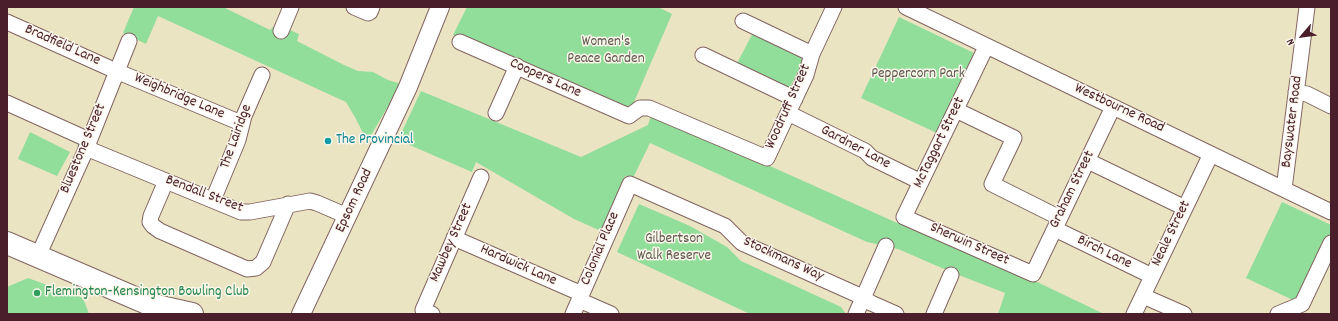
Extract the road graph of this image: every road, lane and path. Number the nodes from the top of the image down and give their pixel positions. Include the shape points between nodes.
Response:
1 (292, 7) edge
2 (354, 7) edge
3 (440, 7) edge
4 (451, 7) edge
5 (834, 7) edge
6 (906, 7) edge
7 (1307, 7) edge
8 (370, 10) edge
9 (743, 21) dead end
10 (7, 22) edge
11 (281, 31) dead end
12 (129, 41) dead end
13 (460, 42) dead end
14 (986, 47) junction
15 (812, 54) junction
16 (703, 55) dead end
17 (517, 66) junction
18 (116, 71) junction
19 (262, 75) dead end
20 (408, 87) junction
21 (1296, 92) junction
22 (795, 99) junction
23 (7, 103) edge
24 (1331, 106) edge
25 (1113, 107) junction
26 (956, 110) junction
27 (496, 113) dead end
28 (788, 113) junction
29 (629, 116) joint
30 (241, 123) junction
31 (87, 144) junction
32 (1211, 154) junction
33 (1088, 161) junction
34 (481, 177) dead end
35 (166, 181) junction
36 (921, 182) junction
37 (630, 184) joint
38 (1284, 189) junction
39 (213, 200) junction
40 (288, 204) junction
41 (1185, 208) junction
42 (1331, 212) edge
43 (347, 216) junction
44 (904, 217) joint
45 (1058, 224) junction
46 (454, 238) junction
47 (7, 243) edge
48 (1331, 243) edge
49 (886, 246) dead end
50 (38, 256) junction
51 (1033, 274) joint
52 (951, 275) dead end
53 (1152, 276) junction
54 (1143, 296) junction
55 (580, 297) junction
56 (863, 298) junction
57 (158, 309) edge
58 (427, 312) edge
59 (192, 314) edge
60 (301, 314) edge
61 (573, 314) edge
62 (611, 314) edge
63 (856, 314) edge
64 (896, 314) edge
65 (934, 314) edge
66 (1134, 314) edge
67 (1184, 314) edge
68 (1278, 314) edge

1 - 11 street
2 - 8 street via 366,13
3 - 20 street, Epsom Road
4 - 20 street, Epsom Road
5 - 15 street, Woodruff Street
6 - 14 street, Westbourne Road
7 - 21 street, Bayswater Road
9 - 15 street
10 - 18 street, Bradfield Lane
12 - 18 street, Bluestone Street
13 - 17 street, Coopers Lane
14 - 25 street, Westbourne Road
14 - 26 street, McTaggart Street
15 - 22 street, Woodruff Street
16 - 22 street
17 - 27 street
17 - 29 street, Coopers Lane
18 - 30 street, Weighbridge Lane
18 - 31 street, Bluestone Street
19 - 30 street, The Lairidge
20 - 43 street, Epsom Road
21 - 24 street via 1307,94
21 - 38 street, Bayswater Road
22 - 28 street, Woodruff Street
23 - 31 street, Bendall Street
25 - 32 street, Westbourne Road
25 - 33 street, Graham Street
26 - 36 street, McTaggart Street
26 - 45 street, Birch Lane via 1014,138 992,184
28 - 29 street, Woodruff Street via 767,158 649,108 640,108
28 - 36 street, Gardner Lane via 866,151 872,158
30 - 39 street, The Lairidge via 238,140
31 - 35 street, Bendall Street
31 - 50 street, Bluestone Street
32 - 38 street, Westbourne Road
32 - 41 street, Neale Street
33 - 41 street
33 - 45 street, Graham Street
34 - 46 street, Mawbey Street
35 - 39 street, Bendall Street
35 - 40 street via 151,215 150,222 153,226 247,269 256,268 263,262
36 - 44 street, McTaggart Street
37 - 55 street, Colonial Place
37 - 56 street, Stockmans Way via 725,226 742,243
38 - 42 street, Westbourne Road
39 - 40 street, Bendall Street via 245,212
40 - 43 street, Bendall Street via 312,201
41 - 53 street, Neale Street
43 - 60 street, Epsom Road
44 - 51 street, Sherwin Street
45 - 51 street, Graham Street
45 - 53 street, Birch Lane
46 - 55 street, Hardwick Lane
46 - 58 street, Mawbey Street
47 - 50 highway
48 - 68 street via 1302,304
49 - 56 street
50 - 57 highway
52 - 65 street
53 - 54 street, Neale Street
54 - 66 street, Neale Street
54 - 67 street
55 - 61 street, Colonial Place
55 - 62 street, Hardwick Lane
56 - 63 street
56 - 64 street, Stockmans Way
57 - 59 highway

